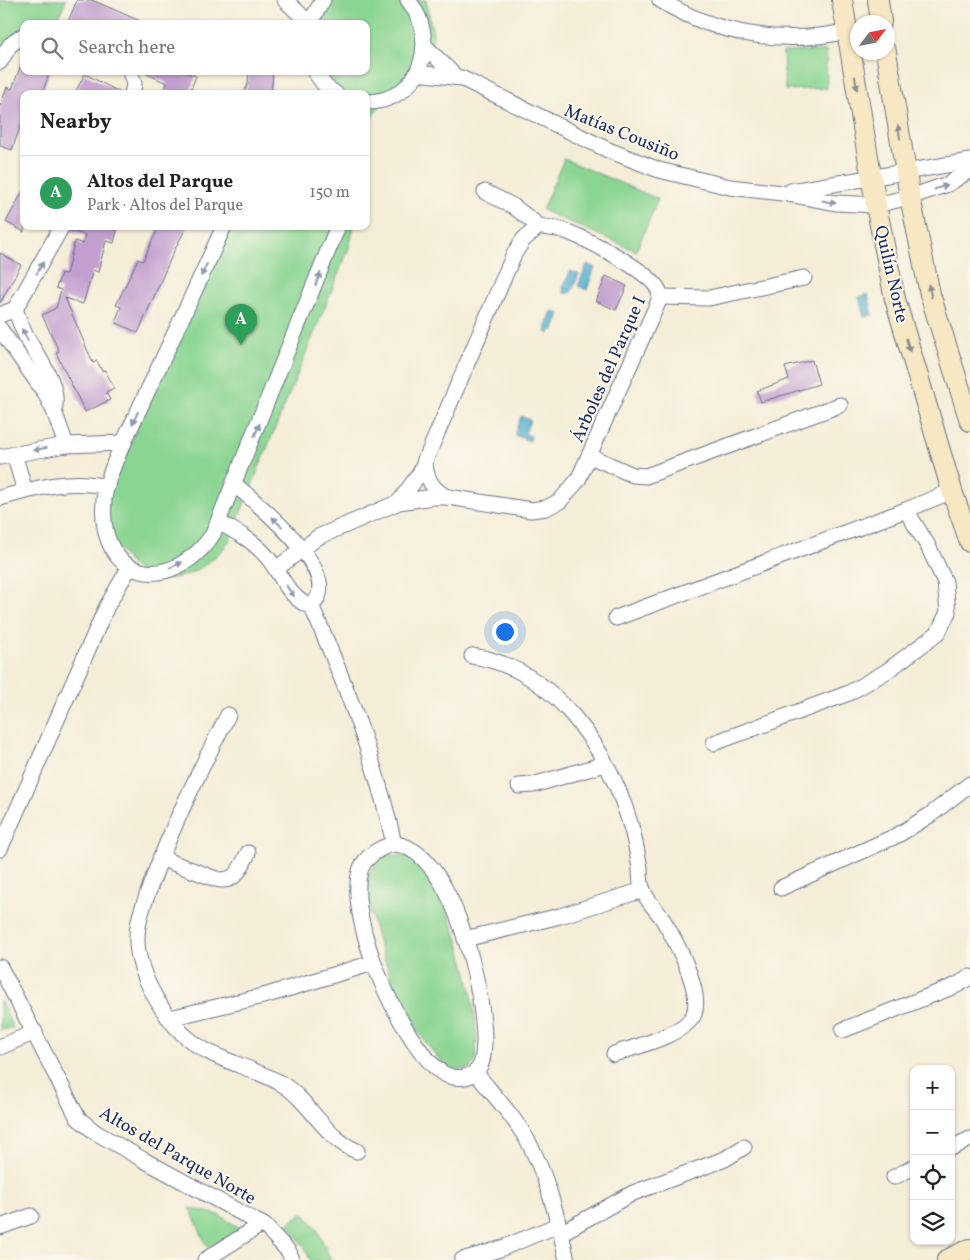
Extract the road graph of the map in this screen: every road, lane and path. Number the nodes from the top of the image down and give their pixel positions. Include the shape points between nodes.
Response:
1 (285, 0) edge
2 (321, 0) edge
3 (408, 0) edge
4 (660, 0) edge
5 (842, 0) edge
6 (878, 0) edge
7 (880, 15) edge
8 (306, 20) edge
9 (311, 20) edge
10 (848, 30) junction
11 (20, 38) edge
12 (425, 46) junction
13 (887, 60) edge
14 (0, 62) edge
15 (417, 73) junction
16 (132, 75) edge
17 (317, 75) edge
18 (456, 77) junction
19 (133, 90) edge
20 (328, 90) edge
21 (370, 102) edge
22 (970, 161) edge
23 (970, 170) edge
24 (906, 171) junction
25 (872, 176) junction
26 (484, 192) dead end
27 (782, 193) junction
28 (910, 197) junction
29 (876, 205) junction
30 (539, 226) junction
31 (60, 230) edge
32 (222, 230) edge
33 (336, 230) edge
34 (804, 278) dead end
35 (660, 297) junction
36 (15, 310) junction
37 (0, 315) edge
38 (0, 329) edge
39 (36, 367) junction
40 (840, 405) dead end
41 (970, 421) edge
42 (124, 443) junction
43 (66, 445) junction
44 (7, 456) edge
45 (590, 456) junction
46 (425, 458) junction
47 (234, 484) junction
48 (107, 487) junction
49 (25, 491) junction
50 (952, 491) junction
51 (448, 497) junction
52 (0, 498) edge
53 (399, 502) junction
54 (906, 510) junction
55 (218, 522) junction
56 (970, 542) edge
57 (301, 549) junction
58 (129, 568) junction
59 (276, 569) junction
60 (311, 605) junction
61 (616, 618) dead end
62 (472, 656) dead end
63 (228, 715) dead end
64 (714, 743) dead end
65 (605, 764) junction
66 (970, 784) edge
67 (519, 786) dead end
68 (394, 844) junction
69 (0, 849) edge
70 (248, 853) dead end
71 (160, 858) junction
72 (781, 888) dead end
73 (643, 890) junction
74 (465, 939) junction
75 (373, 963) junction
76 (0, 968) edge
77 (970, 977) edge
78 (170, 1018) junction
79 (843, 1030) dead end
80 (35, 1032) junction
81 (0, 1047) edge
82 (614, 1054) dead end
83 (476, 1072) junction
84 (970, 1139) edge
85 (955, 1146) edge
86 (744, 1147) dead end
87 (358, 1151) dead end
88 (910, 1169) edge
89 (894, 1177) dead end
90 (31, 1216) dead end
91 (262, 1224) junction
92 (0, 1227) edge
93 (560, 1229) junction
94 (970, 1249) edge
95 (205, 1260) edge
96 (292, 1260) edge
97 (462, 1260) edge
98 (567, 1260) edge
99 (946, 1260) edge

1 - 8 street
2 - 9 street
3 - 12 street via 424,30
4 - 10 street via 708,22 760,36 803,39
5 - 10 street, Quilín Norte
6 - 7 street
10 -> 25 street, Quilín Norte
11 - 14 street via 10,45
12 - 15 street
12 - 18 street, Matías Cousiño
24 -> 13 street, Quilín Norte
15 - 18 street, Matías Cousiño
15 - 21 street via 401,90
16 - 19 street
17 - 20 street
18 - 27 street, Matías Cousiño via 608,150 659,170 730,187
22 - 24 street, Matías Cousiño
28 -> 23 street, Matías Cousiño via 948,184
24 - 25 street, Matías Cousiño
24 - 28 street, Quilín Norte
25 - 27 street, Matías Cousiño
25 - 29 street, Quilín Norte
26 - 30 street via 513,206
27 -> 29 street, Matías Cousiño via 836,203
28 - 29 street, Matías Cousiño
41 -> 28 street, Quilín Norte via 930,294
29 -> 50 street, Quilín Norte via 896,299
30 - 35 street, Árboles del Parque I via 562,230 620,258 642,272 659,289
30 - 46 street via 523,240 514,254
36 -> 31 street
32 -> 42 street
47 -> 33 street
34 - 35 street via 709,298
35 - 45 street, Árboles del Parque I
36 - 37 street
39 -> 36 street
38 - 39 street
39 - 43 street via 56,396 54,411
40 - 45 street via 646,476 633,475
42 - 43 street
42 - 48 street
43 -> 44 street
44 - 49 street
45 - 51 street, Árboles del Parque I via 572,490 546,508 531,510
46 - 51 street via 430,484
46 - 53 street via 420,473
47 - 55 street
57 -> 47 street via 279,523
48 - 49 street via 71,482
48 - 58 street via 104,529 115,553
49 - 52 street
50 - 54 street
50 - 56 street, Quilín Norte
51 - 53 street, Árboles del Parque I
53 - 57 street, Árboles del Parque I via 329,532
54 - 61 street
54 - 64 street via 945,582 948,612 938,634 849,693
58 -> 55 street via 147,573 174,567 199,552
55 - 59 street via 257,546
57 - 59 street, Árboles del Parque I
57 - 60 street via 320,582 320,594
58 - 69 street via 107,606
59 -> 60 street via 294,597
60 - 68 street via 363,734 384,799
62 - 65 street via 507,665 546,689 585,729
63 - 71 street
65 - 67 street via 533,785
65 - 73 street via 631,824
66 - 72 street via 898,836
68 - 74 street via 411,849 427,863 444,888
68 - 75 street via 377,851 360,870 360,903
70 - 71 street via 237,874 225,881
71 - 78 street via 141,913 138,949 148,983
73 - 74 street via 569,914
73 - 82 street via 678,949 693,989 695,1008 690,1020 677,1030
74 - 83 street via 481,997 484,1032 482,1061
75 - 78 street via 268,995
75 - 83 street via 397,1014 432,1062 450,1077
76 - 80 street, Altos del Parque Norte
77 - 79 street
78 - 87 street via 199,1046 284,1085 344,1144
80 - 81 street
80 - 91 street, Altos del Parque Norte via 78,1118 95,1132
83 - 93 street via 534,1153
84 - 85 street
86 - 93 street via 725,1159 632,1193
88 - 89 street
90 - 92 street
91 - 95 street
91 - 96 street, Altos del Parque Norte via 289,1252
93 - 97 street
93 - 98 street
94 - 99 street

